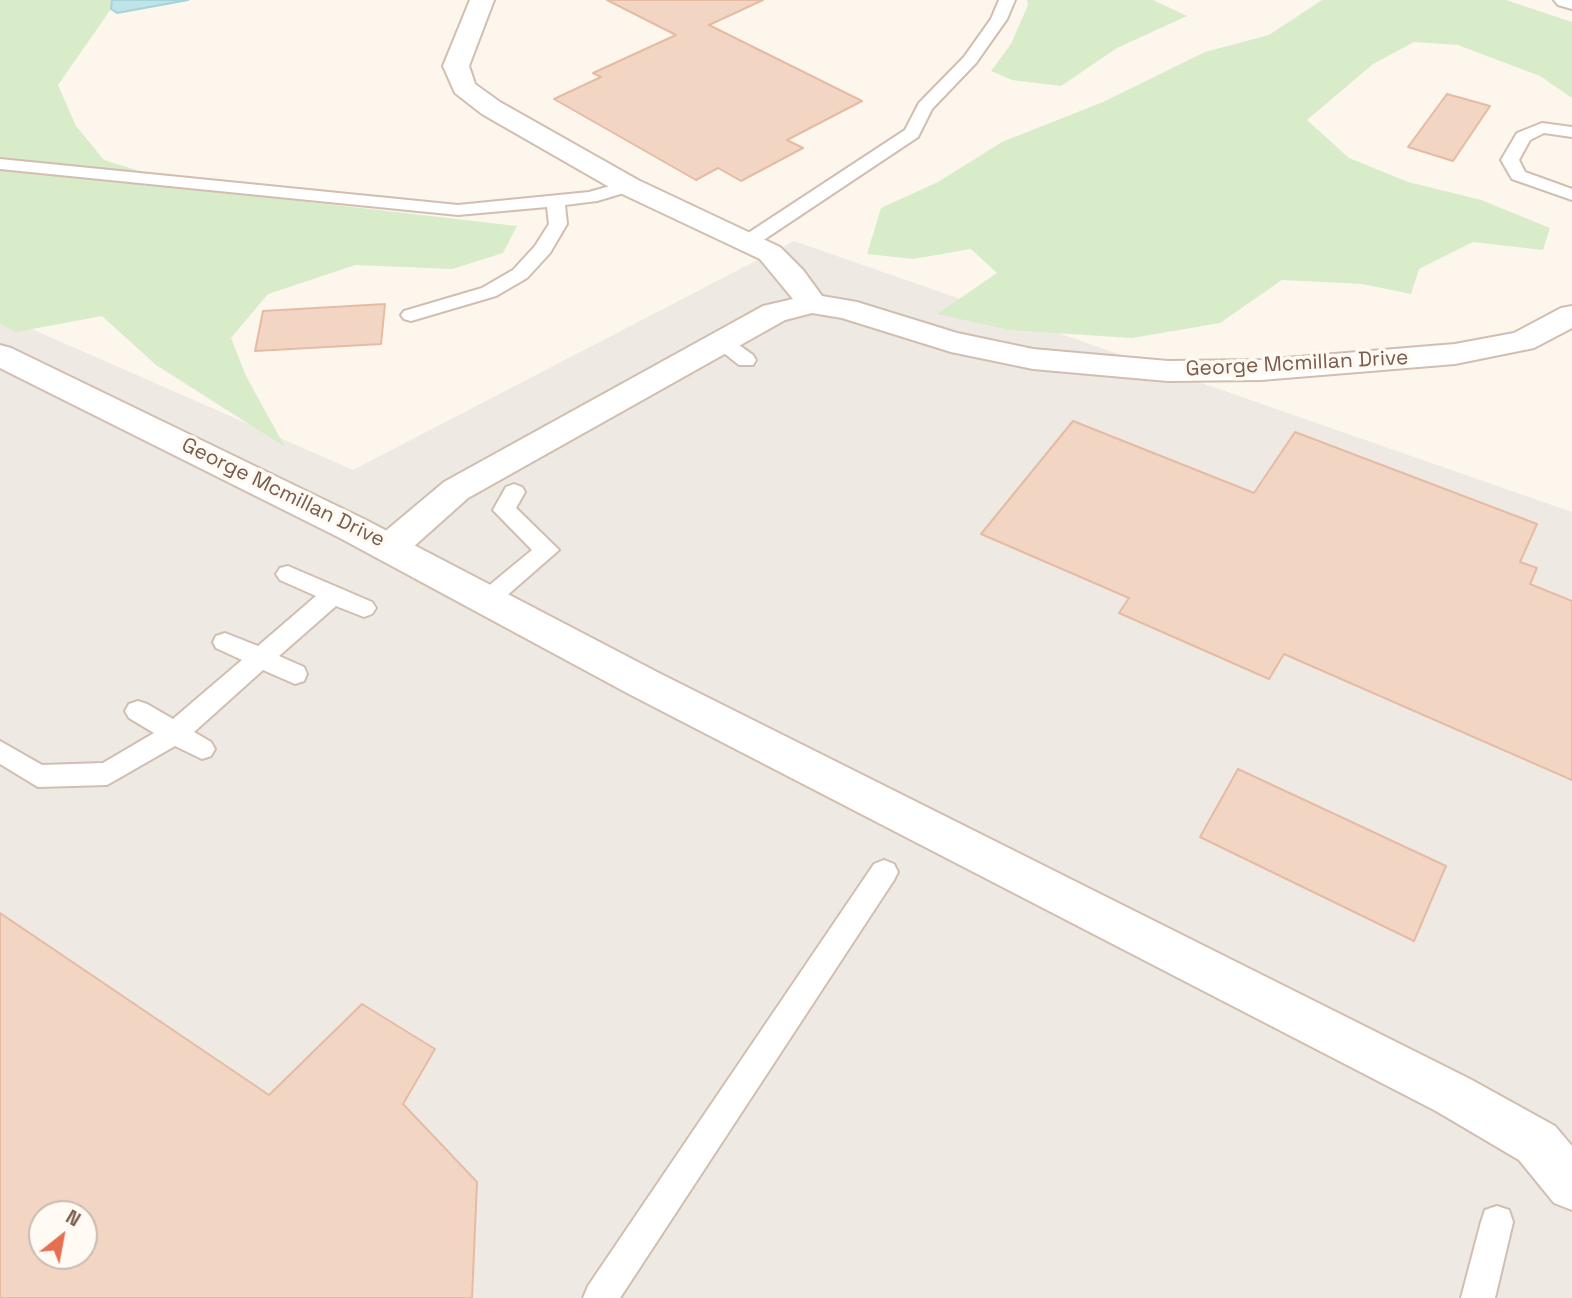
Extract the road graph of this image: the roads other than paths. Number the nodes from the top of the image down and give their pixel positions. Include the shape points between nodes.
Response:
1 (482, 0) edge
2 (1007, 0) edge
3 (1566, 0) edge
4 (1572, 2) edge
5 (1572, 132) edge
6 (0, 164) edge
7 (628, 186) junction
8 (1572, 195) edge
9 (556, 201) junction
10 (746, 243) junction
11 (812, 304) junction
12 (411, 315) dead end
13 (1572, 315) edge
14 (0, 355) edge
15 (514, 492) dead end
16 (389, 548) junction
17 (288, 574) dead end
18 (334, 594) junction
19 (488, 599) junction
20 (364, 608) dead end
21 (225, 642) dead end
22 (258, 658) junction
23 (295, 674) dead end
24 (138, 711) dead end
25 (175, 733) junction
26 (202, 749) dead end
27 (0, 751) edge
28 (884, 872) dead end
29 (1572, 1185) edge
30 (1497, 1222) dead end
31 (600, 1298) edge
32 (1478, 1298) edge

1 - 7 street via 456,66 464,88
2 - 10 lane via 970,60 925,107 912,133
3 - 4 street
5 - 8 lane via 1542,128 1522,137 1510,160 1518,175
6 - 9 lane via 458,210
7 - 9 lane
7 - 10 street
9 - 12 lane via 558,224 520,274 489,292
10 - 11 street via 770,253
11 - 13 street, George Mcmillan Drive via 1034,359 1168,372 1261,370 1455,354 1523,341
11 - 16 street, George Mcmillan Drive via 774,313 734,351 456,490
14 - 16 street, George Mcmillan Drive
15 - 19 lane via 504,510 547,550
16 - 19 street
17 - 18 lane
18 - 20 lane
18 - 22 lane
19 - 29 street via 643,683 1453,1096 1537,1143
21 - 22 lane
22 - 23 lane
22 - 25 lane
24 - 25 lane
25 - 26 lane
25 - 27 lane via 107,774 38,776
28 - 31 lane
30 - 32 lane

